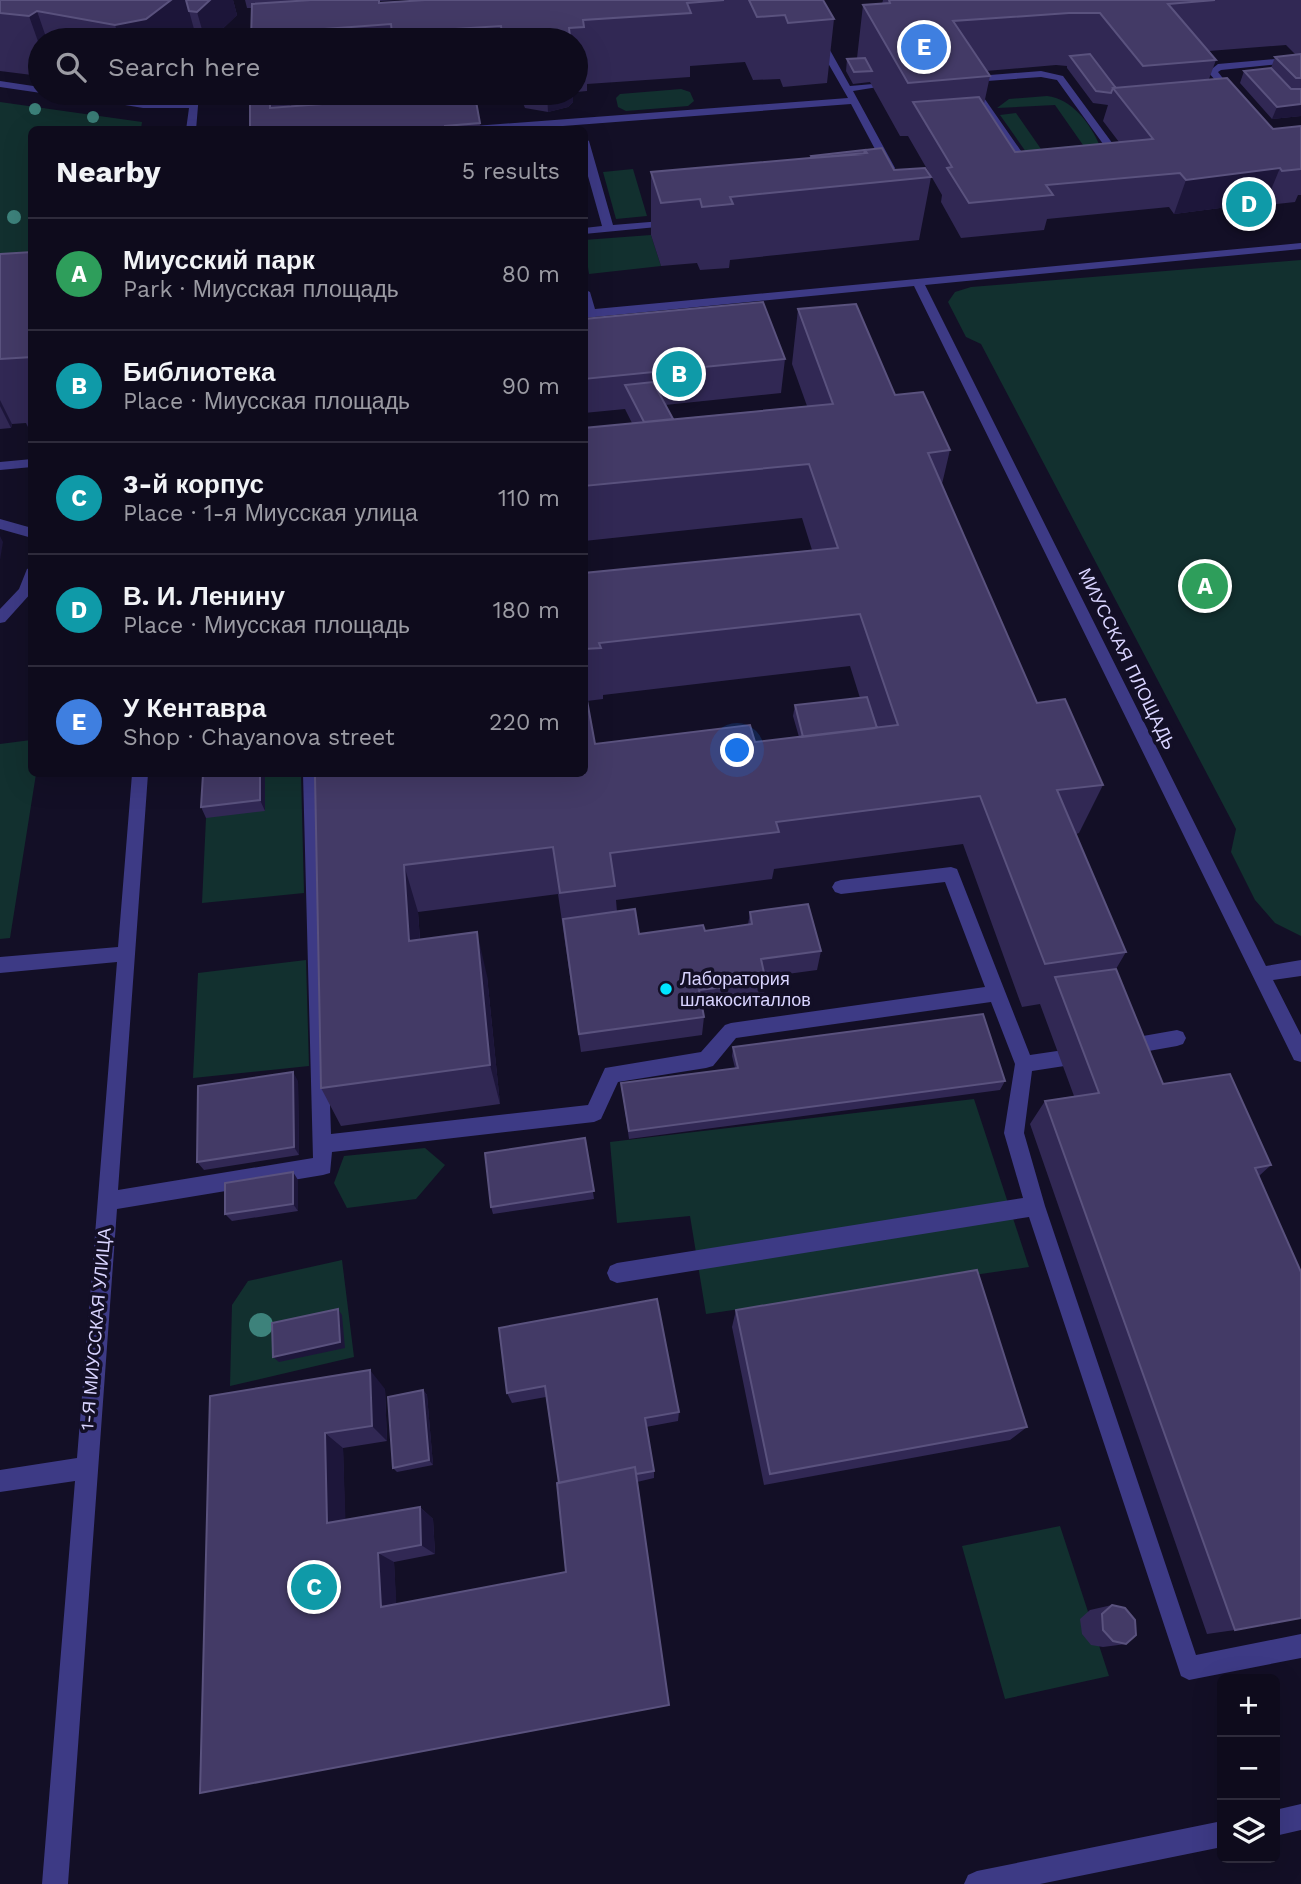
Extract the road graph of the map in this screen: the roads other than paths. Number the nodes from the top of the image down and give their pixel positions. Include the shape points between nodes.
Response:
1 (797, 0) edge
2 (1300, 60) edge
3 (968, 79) junction
4 (947, 81) edge
5 (0, 84) edge
6 (873, 87) dead end
7 (28, 88) edge
8 (847, 89) junction
9 (854, 101) junction
10 (1227, 104) edge
11 (137, 105) edge
12 (168, 105) edge
13 (193, 105) edge
14 (580, 125) edge
15 (191, 126) edge
16 (553, 126) edge
17 (588, 156) edge
18 (1105, 166) edge
19 (1040, 170) edge
20 (897, 180) edge
21 (690, 222) edge
22 (608, 229) junction
23 (588, 231) edge
24 (1301, 246) edge
25 (918, 282) junction
26 (588, 313) edge
27 (28, 463) edge
28 (0, 466) edge
29 (0, 524) edge
30 (28, 532) edge
31 (28, 583) edge
32 (0, 618) edge
33 (139, 777) edge
34 (312, 777) edge
35 (841, 887) dead end
36 (126, 954) junction
37 (0, 965) edge
38 (1301, 968) edge
39 (1262, 974) junction
40 (996, 993) junction
41 (1177, 1038) dead end
42 (1301, 1054) edge
43 (1024, 1064) junction
44 (322, 1144) junction
45 (106, 1201) junction
46 (1035, 1206) junction
47 (617, 1273) dead end
48 (85, 1468) junction
49 (0, 1481) edge
50 (1301, 1646) edge
51 (1301, 1817) edge
52 (1280, 1822) edge
53 (1217, 1834) edge
54 (55, 1884) edge
55 (976, 1884) edge

1 - 8 street
2 - 10 street via 1214,69 1214,76 1238,103
3 - 4 street
3 - 18 street via 1055,75 1064,80 1095,115 1116,155 1116,162
3 - 19 street via 1024,163
5 - 7 street
6 - 8 street
8 - 9 street
9 - 14 street
9 - 20 street
11 - 12 street
13 - 15 street
14 - 16 street
17 - 22 street
21 - 22 street
22 - 23 street
24 - 25 street
25 - 26 street
25 - 39 street, МИУССКАЯ ПЛОЩАДЬ
27 - 28 street
29 - 30 street
31 - 32 street
33 - 36 street, 1-Я МИУССКАЯ УЛИЦА
34 - 44 street
35 - 40 street via 951,874
36 - 37 street
36 - 45 street, 1-Я МИУССКАЯ УЛИЦА
38 - 39 street
39 - 42 street, МИУССКАЯ ПЛОЩАДЬ
40 - 43 street
40 - 44 street via 731,1031 706,1060 612,1074 594,1113
41 - 43 street
43 - 46 street via 1014,1133
44 - 45 street via 323,1166
45 - 48 street, 1-Я МИУССКАЯ УЛИЦА
46 - 47 street
46 - 50 street via 1189,1668
48 - 49 street
48 - 54 street, 1-Я МИУССКАЯ УЛИЦА
51 - 52 street
53 - 55 street

